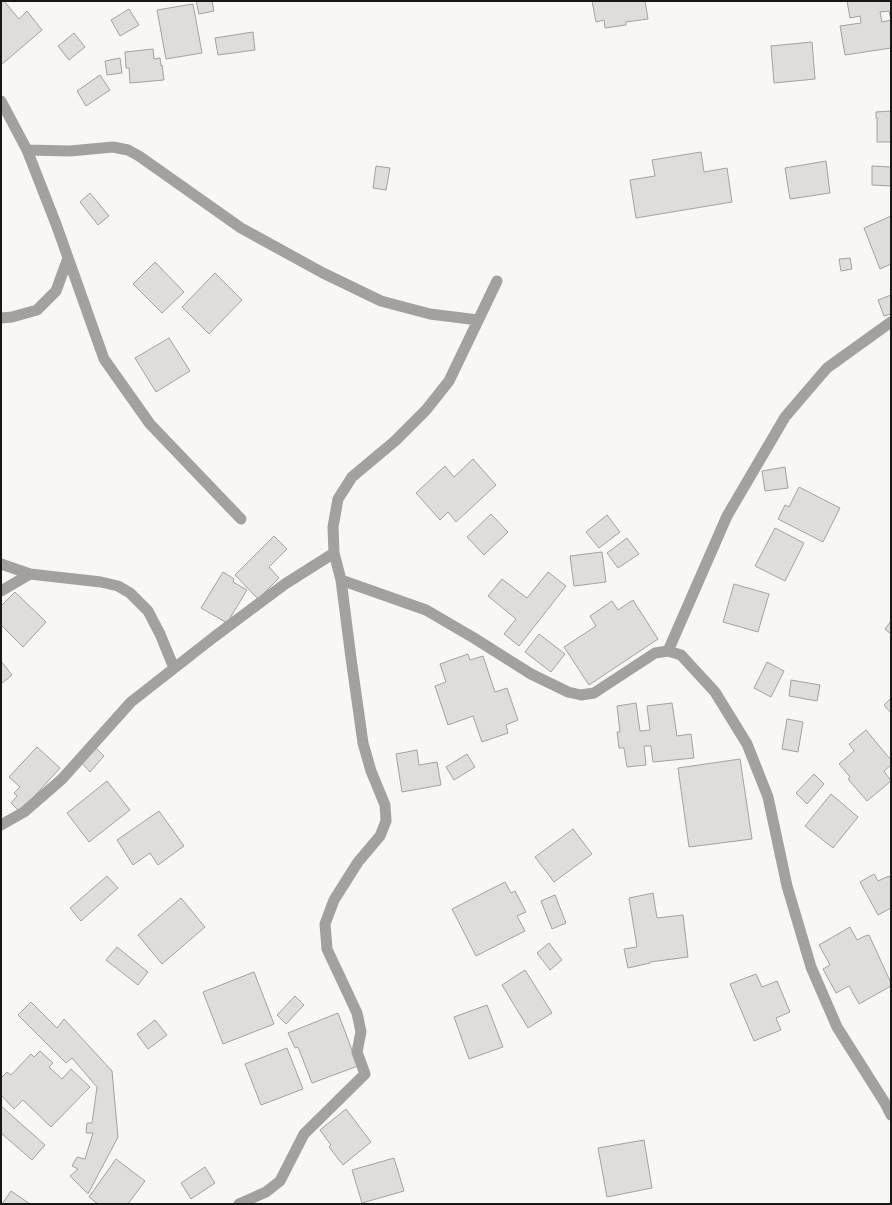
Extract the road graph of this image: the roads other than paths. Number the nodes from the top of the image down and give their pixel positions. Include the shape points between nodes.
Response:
1 (1, 101) edge
2 (27, 150) junction
3 (68, 258) junction
4 (497, 281) dead end
5 (1, 318) edge
6 (478, 320) junction
7 (891, 322) edge
8 (240, 519) dead end
9 (334, 553) junction
10 (1, 564) edge
11 (30, 574) junction
12 (341, 580) junction
13 (1, 591) edge
14 (668, 651) junction
15 (174, 668) junction
16 (1, 824) edge
17 (891, 1115) edge
18 (240, 1204) edge

1 - 2 street
2 - 3 street
2 - 6 street via 113,147 128,150 241,228 323,273 381,301 430,314
3 - 5 street via 56,291 36,310
3 - 8 street via 104,358 150,424
4 - 6 street
6 - 9 street via 450,381 411,426 352,477 338,499 333,527
7 - 14 street via 826,368 785,417 727,516
9 - 12 street
9 - 15 street via 285,584
10 - 11 street
11 - 13 street
11 - 15 street via 100,582 118,586 130,593 148,611
12 - 14 street via 426,610 531,674 568,692 581,695 594,693 655,653
12 - 18 street via 363,743 384,805 386,820 380,836 358,862 334,900 325,924 327,949 357,1013 361,1032 357,1052 365,1074 304,1134 280,1181 266,1192
14 - 17 street via 680,655 715,692 747,744 768,797 787,886 811,967 838,1027
15 - 16 street via 131,702 62,779 24,812

